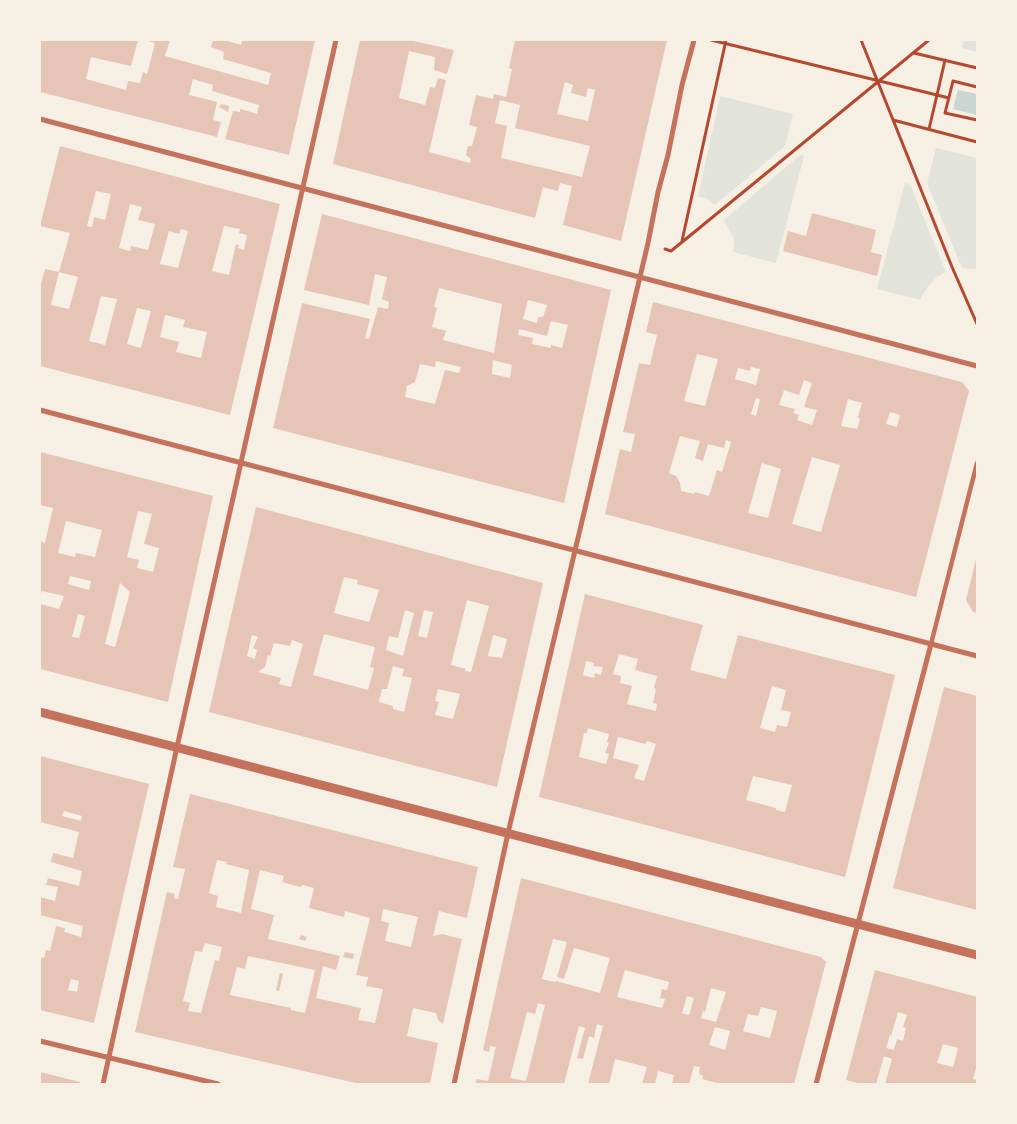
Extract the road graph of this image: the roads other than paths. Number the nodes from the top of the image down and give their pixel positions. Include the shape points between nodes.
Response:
1 (336, 40) edge
2 (694, 40) edge
3 (40, 119) edge
4 (304, 188) junction
5 (640, 276) junction
6 (977, 366) edge
7 (40, 410) edge
8 (242, 463) junction
9 (977, 463) edge
10 (576, 551) junction
11 (931, 644) junction
12 (977, 656) edge
13 (40, 712) edge
14 (177, 747) junction
15 (508, 833) junction
16 (857, 923) junction
17 (977, 954) edge
18 (40, 1041) edge
19 (109, 1058) junction
20 (103, 1084) edge
21 (218, 1084) edge
22 (454, 1084) edge
23 (816, 1084) edge

1 - 4 street
2 - 5 street
3 - 4 street
4 - 5 street
4 - 8 street
5 - 6 street
5 - 10 street
7 - 8 street
8 - 10 street
8 - 14 street
9 - 11 street
10 - 11 street
10 - 15 street
11 - 12 street
11 - 16 street
13 - 14 street
14 - 15 street
14 - 19 street
15 - 16 street
15 - 22 street
16 - 17 street
16 - 23 street
18 - 19 street
19 - 20 street
19 - 21 street

